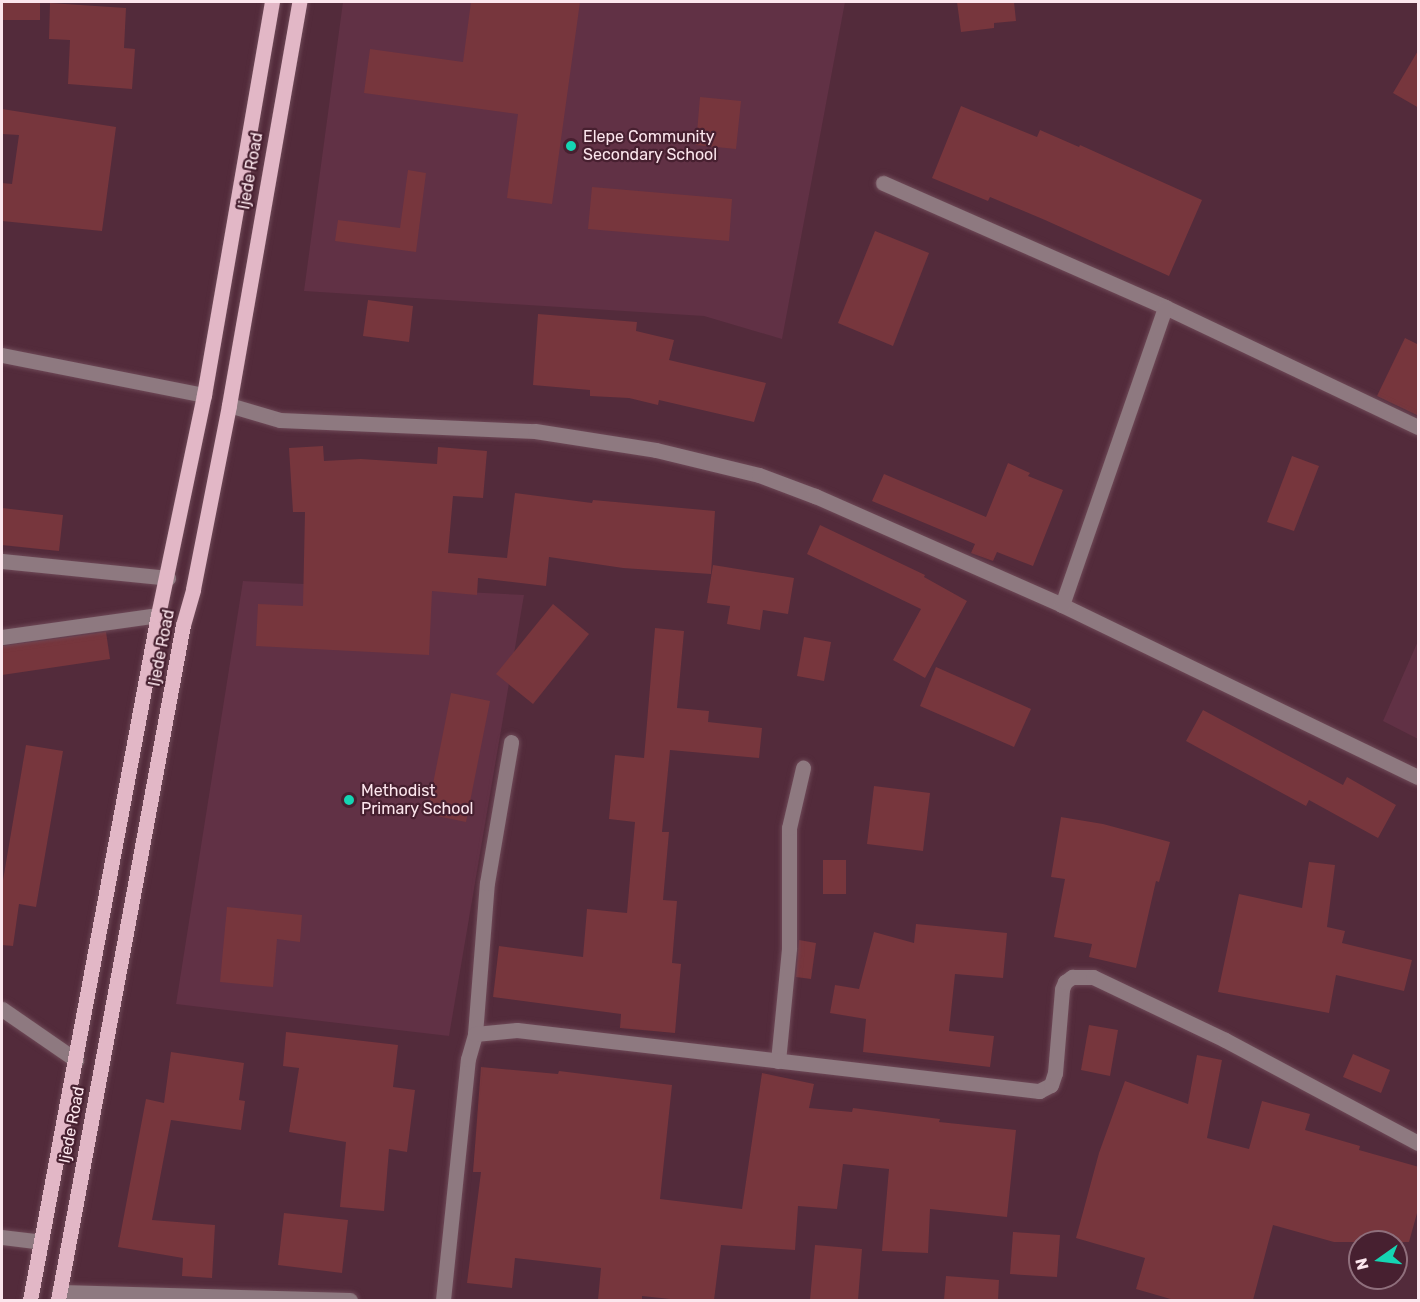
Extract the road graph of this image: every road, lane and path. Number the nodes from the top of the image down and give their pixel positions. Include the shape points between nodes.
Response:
1 (272, 2) edge
2 (299, 2) edge
3 (883, 183) dead end
4 (1165, 307) junction
5 (2, 355) edge
6 (204, 395) junction
7 (229, 405) junction
8 (1419, 427) edge
9 (2, 561) edge
10 (168, 578) junction
11 (1062, 605) junction
12 (158, 615) junction
13 (2, 637) edge
14 (512, 742) dead end
15 (803, 768) dead end
16 (1419, 777) edge
17 (2, 1009) edge
18 (475, 1034) junction
19 (76, 1060) junction
20 (778, 1061) junction
21 (1419, 1143) edge
22 (2, 1237) edge
23 (40, 1242) junction
24 (58, 1296) edge
25 (30, 1300) edge
26 (350, 1300) edge
27 (443, 1300) edge

1 - 6 main road, Ijede Road
2 - 7 main road, Ijede Road
3 - 4 street
4 - 8 street
4 - 11 street
5 - 6 street
6 - 10 main road, Ijede Road
7 - 11 street via 280,420 535,431 667,453 759,475
7 - 24 main road, Ijede Road via 181,637
9 - 10 street
10 - 12 main road, Ijede Road
11 - 16 street
12 - 13 street
12 - 19 main road, Ijede Road
14 - 18 street via 487,883
15 - 20 street via 789,828 789,948
17 - 19 street
18 - 20 street via 517,1030
18 - 27 street via 468,1059
19 - 23 main road, Ijede Road
20 - 21 street via 1039,1091 1051,1085 1055,1073 1065,982 1072,977 1093,977 1225,1040
22 - 23 street
23 - 25 main road, Ijede Road
24 - 26 street

